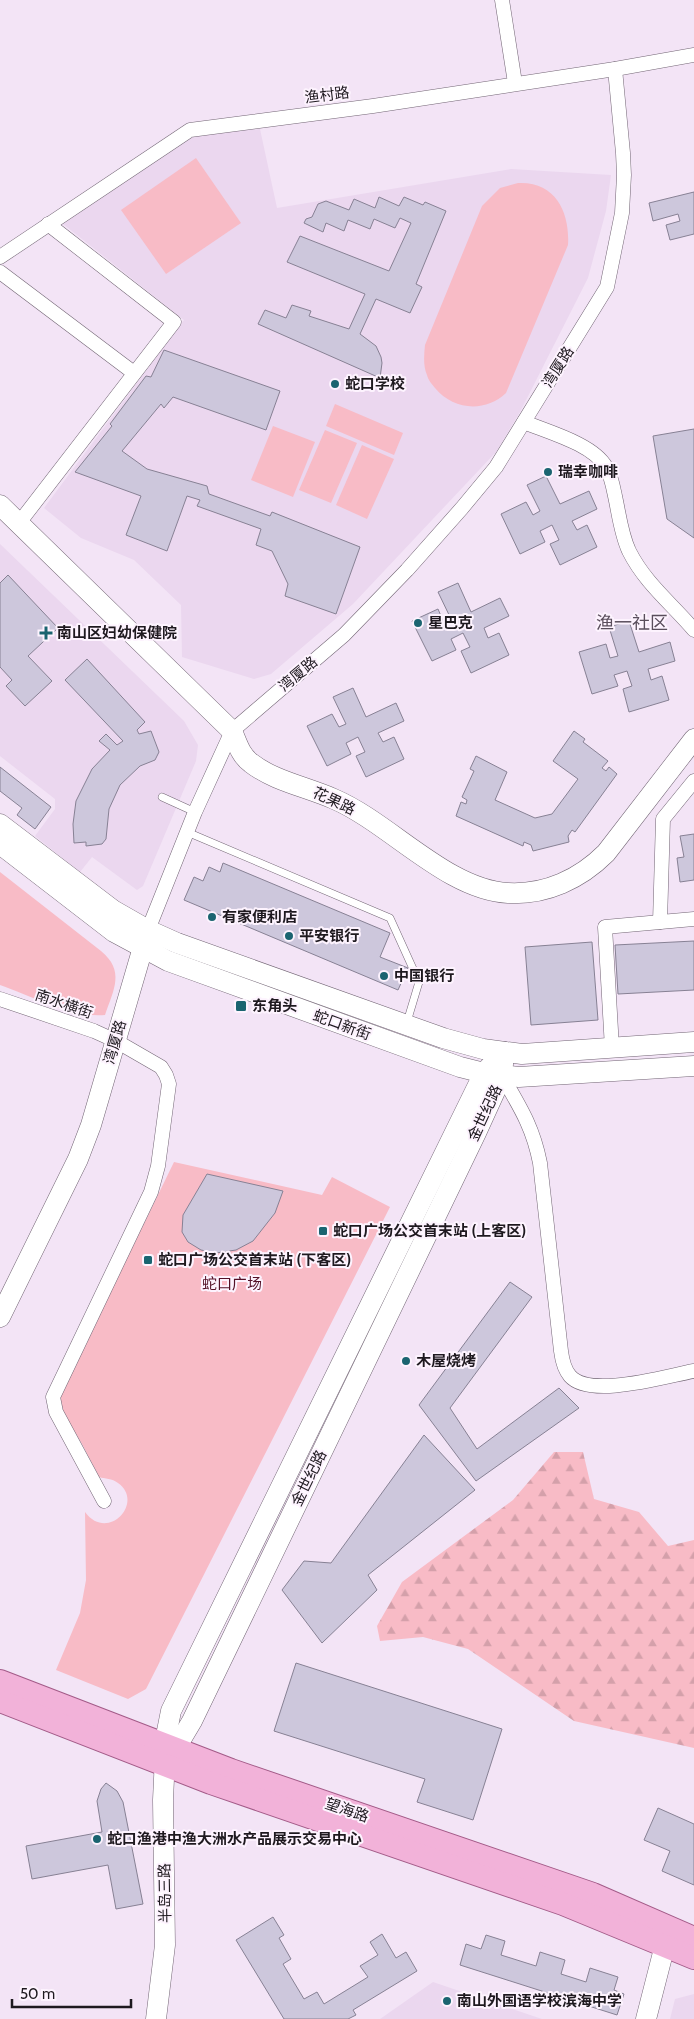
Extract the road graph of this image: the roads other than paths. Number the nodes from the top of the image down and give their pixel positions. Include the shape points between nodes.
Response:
1 (502, 0) edge
2 (694, 55) edge
3 (615, 69) junction
4 (515, 83) junction
5 (48, 224) junction
6 (0, 257) edge
7 (0, 272) edge
8 (134, 373) junction
9 (524, 422) junction
10 (0, 505) edge
11 (19, 523) junction
12 (694, 630) edge
13 (232, 731) junction
14 (694, 739) edge
15 (694, 781) edge
16 (162, 797) dead end
17 (196, 812) junction
18 (0, 824) edge
19 (187, 832) junction
20 (0, 844) edge
21 (694, 920) edge
22 (660, 922) junction
23 (145, 939) junction
24 (0, 999) edge
25 (406, 1025) junction
26 (116, 1041) junction
27 (694, 1042) edge
28 (612, 1048) junction
29 (504, 1052) junction
30 (694, 1066) edge
31 (493, 1075) junction
32 (0, 1317) edge
33 (694, 1371) edge
34 (104, 1501) dead end
35 (234, 1580) junction
36 (258, 1584) junction
37 (0, 1681) edge
38 (0, 1702) edge
39 (169, 1754) junction
40 (694, 1938) edge
41 (665, 1945) junction
42 (694, 1958) edge
43 (156, 2019) edge
44 (646, 2019) edge

1 - 4 street
2 - 3 street, 渔村路
3 - 4 street, 渔村路
3 - 9 street, 湾厦路 via 624,175 622,214 608,287
4 - 5 street, 渔村路 via 190,130
5 - 6 street, 渔村路
5 - 8 street via 174,322
7 - 8 street
8 - 11 street
9 - 12 street via 583,446 598,457 613,483 629,550 654,588
9 - 13 street, 湾厦路 via 496,467 407,570 344,635
10 - 11 street, 花果路
11 - 13 street, 花果路
13 - 14 street, 花果路 via 240,751 261,770 356,811 460,880 508,893 545,890 578,876 594,865 621,836
13 - 17 street, 湾厦路
15 - 22 street via 663,820
16 - 17 lane
17 - 19 street, 湾厦路
18 - 23 street, 蛇口新街 via 113,910
19 - 23 street, 湾厦路
19 - 25 lane via 390,918 419,982
20 - 23 street, 蛇口新街 via 114,932
21 - 22 street
22 - 28 street via 605,927
23 - 25 street, 蛇口新街 via 178,943
23 - 26 street, 湾厦路
23 - 31 street, 蛇口新街 via 192,970 424,1055
24 - 26 street, 南水横街
25 - 29 street, 蛇口新街 via 464,1044
26 - 32 street, 湾厦路 via 78,1159
26 - 34 street, 南水横街 via 161,1068 166,1075 168,1095 158,1166 151,1192 53,1397 56,1412
27 - 28 street, 蛇口新街
28 - 29 street, 蛇口新街 via 538,1054
29 - 31 street, 金世纪路
30 - 31 street, 蛇口新街 via 560,1076
31 - 33 street via 528,1121 536,1140 560,1351 569,1376 580,1383 609,1387
31 - 35 street, 金世纪路
31 - 36 street, 金世纪路
35 - 36 street via 236,1593 243,1596
35 - 39 street, 金世纪路 via 175,1700 168,1723
36 - 39 street, 金世纪路 via 192,1722
37 - 39 main road, 望海路
38 - 39 main road, 望海路
39 - 40 main road, 望海路 via 593,1894
39 - 41 main road, 望海路
39 - 43 street, 半岛三路 via 163,1814 166,1927
41 - 42 main road, 望海路
41 - 44 street

